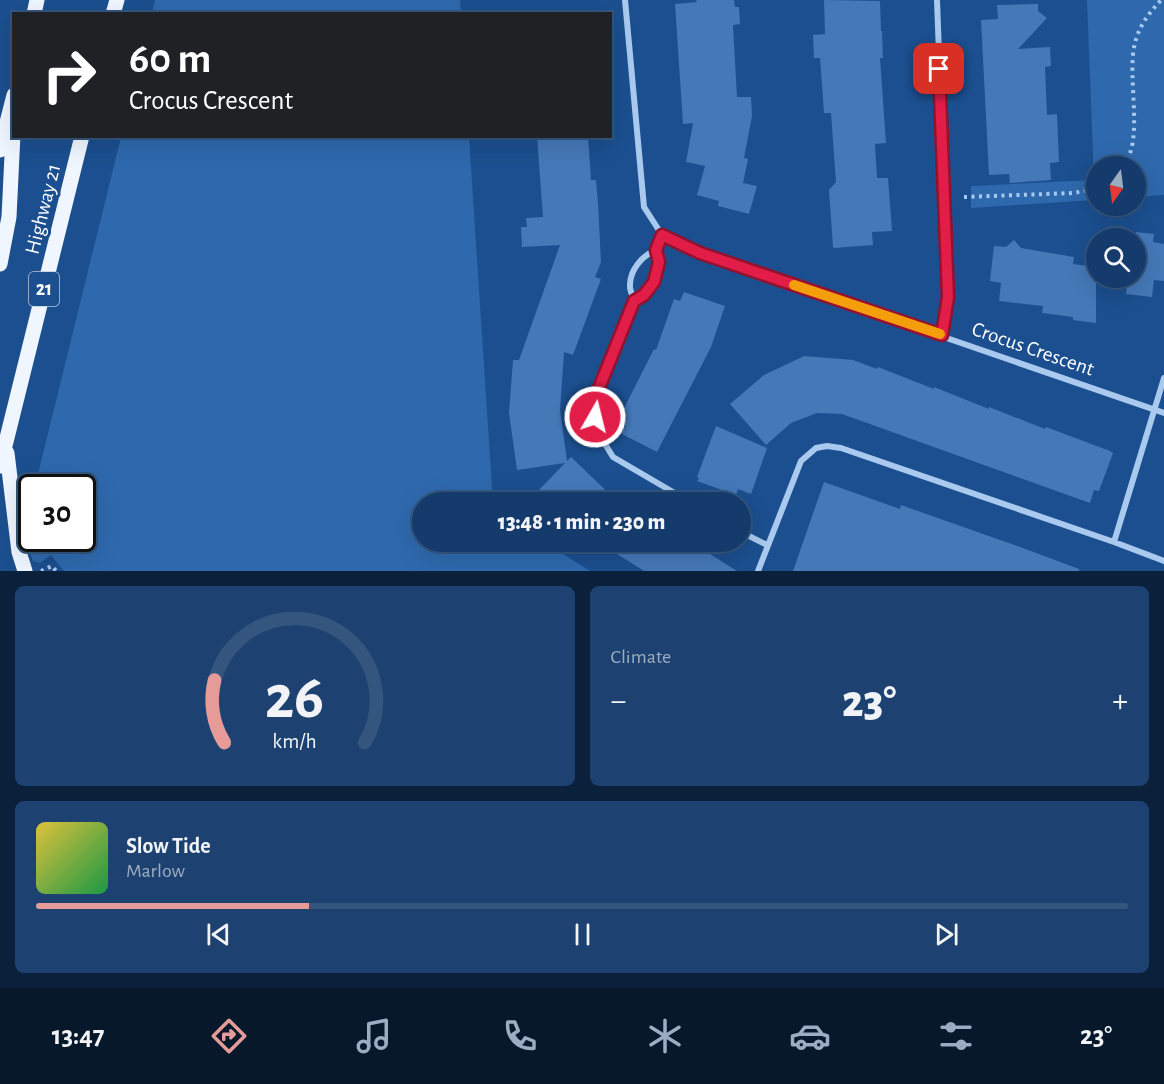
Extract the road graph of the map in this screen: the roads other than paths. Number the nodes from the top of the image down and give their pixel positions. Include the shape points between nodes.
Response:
1 (625, 0) edge
2 (937, 0) edge
3 (12, 103) edge
4 (13, 138) edge
5 (82, 138) edge
6 (0, 150) edge
7 (662, 235) junction
8 (656, 250) junction
9 (0, 264) edge
10 (634, 301) junction
11 (942, 335) junction
12 (1164, 378) edge
13 (1156, 409) junction
14 (1164, 413) edge
15 (6, 442) junction
16 (0, 466) edge
17 (673, 492) edge
18 (751, 537) edge
19 (1114, 542) junction
20 (767, 545) junction
21 (1164, 561) edge
22 (25, 571) edge
23 (758, 571) edge

1 - 7 street via 644,207
2 - 11 street via 948,297
3 - 6 main road
4 - 9 main road via 9,217
5 - 15 main road, Highway 21 / 21
7 - 8 street
7 - 11 street, Crocus Crescent via 700,253
8 - 10 street via 659,262 654,282
8 - 10 street via 645,254 636,266 630,285
10 - 17 street via 593,403 597,430 613,457
11 - 13 street, Crocus Crescent
12 - 13 street
13 - 14 street, Crocus Crescent
13 - 19 street
15 - 16 main road, Highway 21 / 21
15 - 22 main road via 19,552
18 - 20 street
19 - 20 street via 827,446 816,448 801,461
19 - 21 street
20 - 23 street

